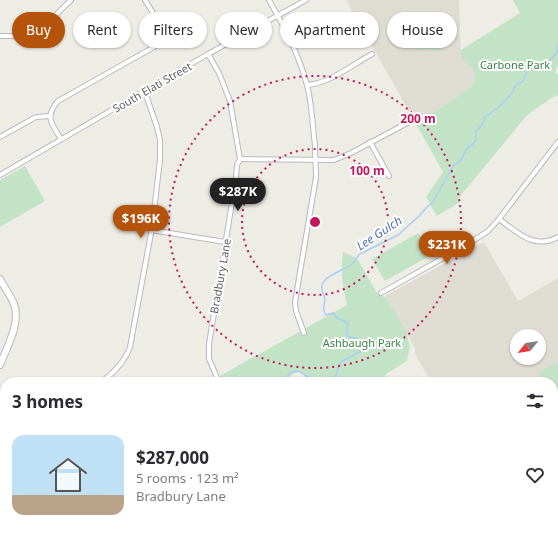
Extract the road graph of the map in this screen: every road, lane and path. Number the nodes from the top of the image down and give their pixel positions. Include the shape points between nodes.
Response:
1 (71, 0) edge
2 (145, 0) edge
3 (269, 0) edge
4 (306, 0) edge
5 (278, 16) junction
6 (0, 36) edge
7 (208, 54) junction
8 (372, 54) dead end
9 (307, 85) junction
10 (144, 92) junction
11 (50, 116) junction
12 (410, 121) dead end
13 (0, 137) edge
14 (61, 139) junction
15 (370, 142) junction
16 (558, 142) edge
17 (240, 159) junction
18 (317, 159) junction
19 (0, 175) edge
20 (390, 176) dead end
21 (499, 219) junction
22 (151, 230) junction
23 (558, 237) edge
24 (225, 242) junction
25 (0, 279) edge
26 (381, 293) dead end
27 (304, 333) dead end
28 (0, 365) edge
29 (108, 377) edge
30 (217, 377) edge

1 - 6 street via 37,33 29,36
2 - 11 street via 161,29 162,36 157,45 58,102
3 - 5 street
4 - 5 street, South Elati Street
5 - 7 street, South Elati Street
5 - 9 street via 296,53
7 - 10 street, South Elati Street
7 - 17 street, Bradbury Lane via 230,101
8 - 9 street via 328,79
9 - 18 street
10 - 14 street, South Elati Street
10 - 22 street via 156,122 160,146
11 - 13 street via 36,117
11 - 14 street
12 - 15 street
14 - 19 street, South Elati Street
15 - 18 street via 334,160
15 - 20 street
16 - 21 street
17 - 18 street
17 - 24 street, Bradbury Lane
18 - 27 street via 296,295 296,311
21 - 23 street via 531,240 547,242
21 - 26 street via 480,237
22 - 24 street
22 - 29 street via 130,347 126,357
24 - 30 street, Bradbury Lane via 208,344 209,359
25 - 28 street via 14,304 16,315

